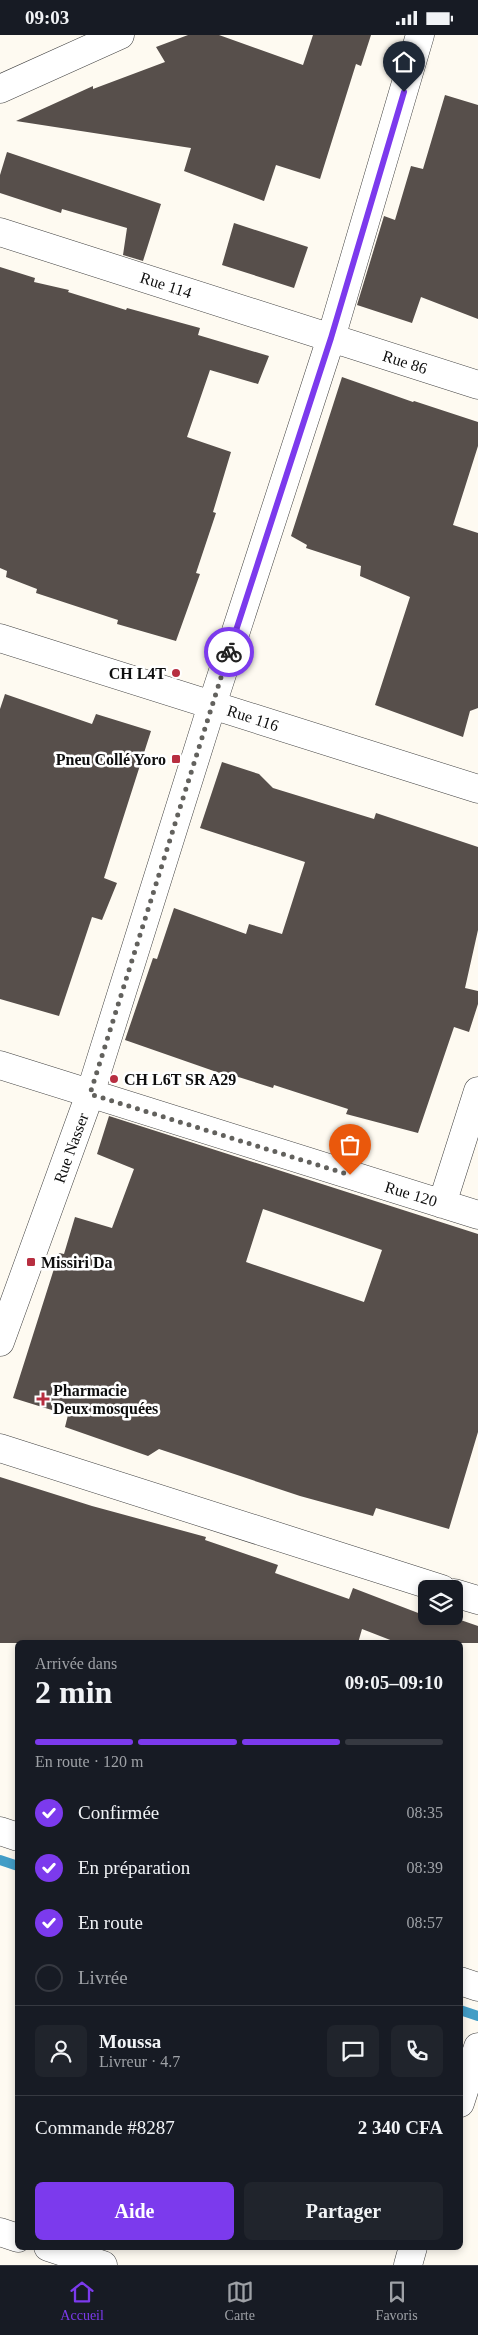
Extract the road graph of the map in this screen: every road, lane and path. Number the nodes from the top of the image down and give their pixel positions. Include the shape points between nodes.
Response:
1 (120, 35) edge
2 (420, 35) edge
3 (0, 89) edge
4 (0, 232) edge
5 (331, 338) junction
6 (478, 385) edge
7 (0, 638) edge
8 (212, 705) junction
9 (478, 789) edge
10 (0, 1065) edge
11 (478, 1091) edge
12 (90, 1094) junction
13 (442, 1204) junction
14 (478, 1215) edge
15 (0, 1342) edge
16 (0, 1448) edge
17 (418, 1581) edge
18 (463, 1596) edge
19 (478, 1600) edge
20 (0, 1831) edge
21 (15, 1836) edge
22 (463, 1982) edge
23 (478, 1987) edge
24 (478, 2047) edge
25 (463, 2094) edge
26 (0, 2232) edge
27 (15, 2237) edge
28 (57, 2250) edge
29 (413, 2250) edge
30 (103, 2265) edge
31 (408, 2265) edge

1 - 3 street
2 - 5 street, Rue Nasser
4 - 5 street, Rue 114
5 - 6 street, Rue 86
5 - 8 street, Rue Nasser
7 - 8 street, Rue 116
8 - 9 street, Rue 116
8 - 12 street, Rue Nasser
10 - 12 street, Rue 120
11 - 13 street
12 - 13 street, Rue 120
12 - 15 street, Rue Nasser
13 - 14 street, Rue 120
16 - 17 street
18 - 19 street
20 - 21 street
22 - 23 street
24 - 25 street
26 - 27 street
28 - 30 street
29 - 31 street

